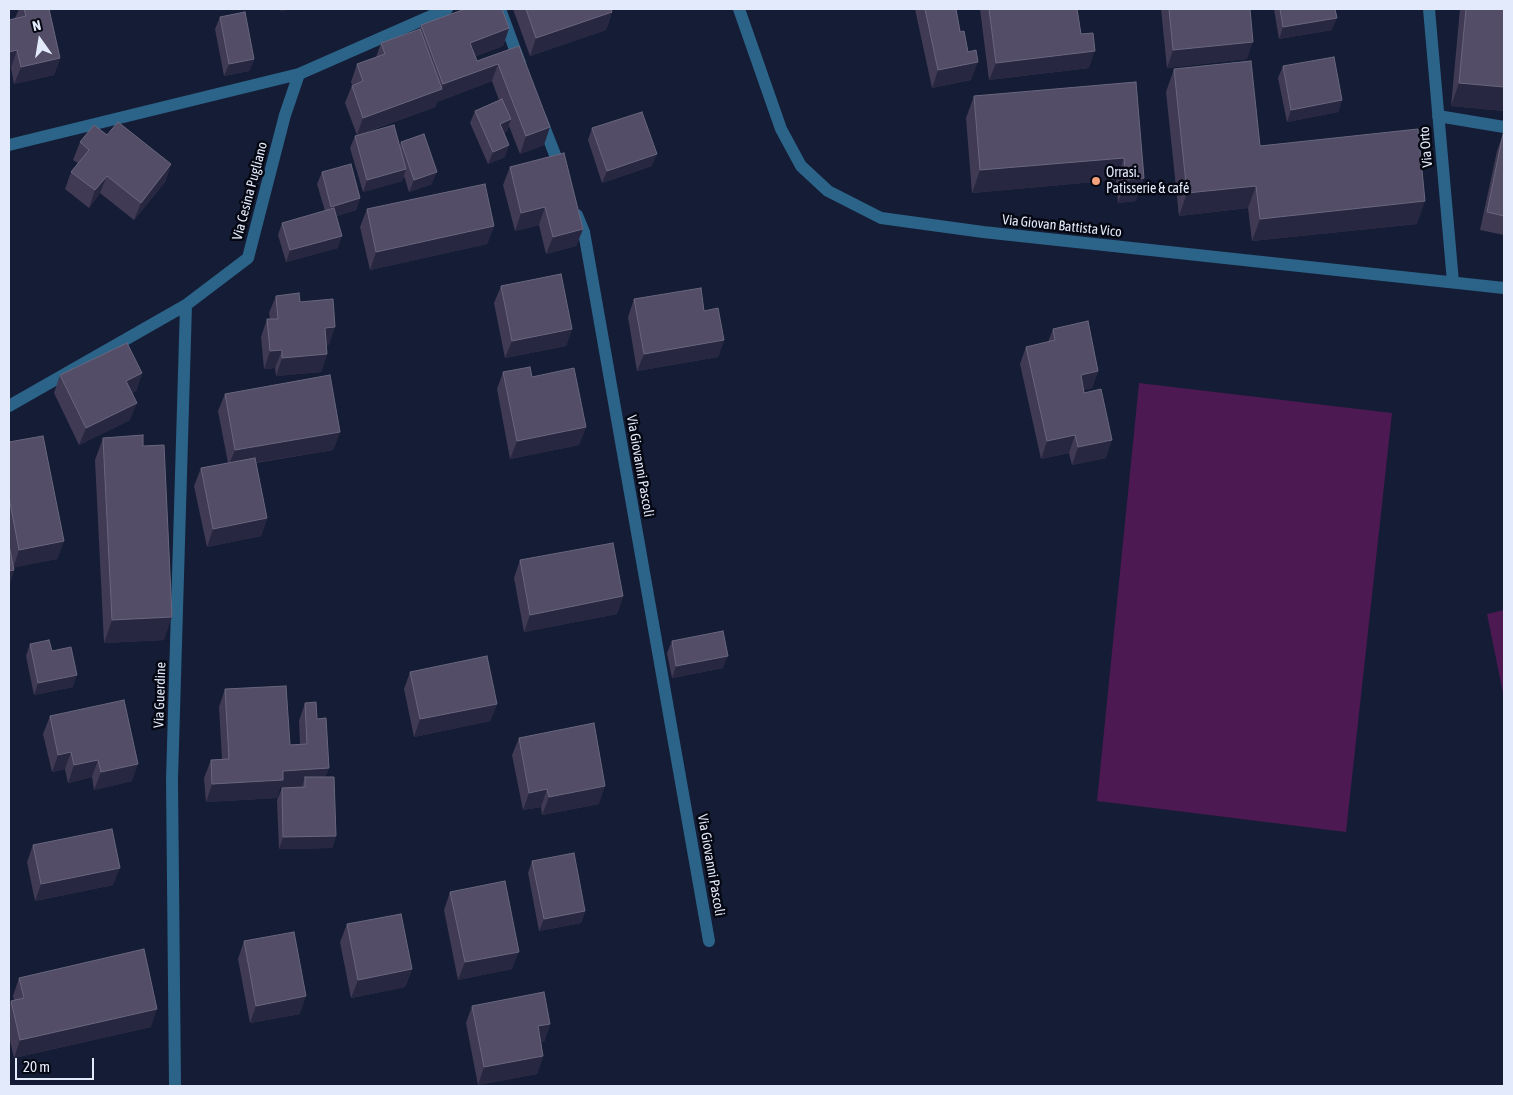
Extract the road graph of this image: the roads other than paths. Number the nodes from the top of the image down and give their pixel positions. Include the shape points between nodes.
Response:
1 (448, 9) edge
2 (500, 9) edge
3 (739, 9) edge
4 (1428, 9) edge
5 (300, 74) junction
6 (524, 74) edge
7 (538, 111) edge
8 (1438, 116) junction
9 (1504, 127) edge
10 (9, 144) edge
11 (566, 185) edge
12 (573, 204) edge
13 (1452, 282) junction
14 (1504, 288) edge
15 (186, 305) junction
16 (9, 406) edge
17 (709, 940) dead end
18 (175, 1086) edge

1 - 5 street
2 - 6 street
3 - 13 street, Via Giovan Battista Vico via 781,129 802,166 828,191 881,218 983,232
4 - 8 street, Via Orto
5 - 10 street
5 - 15 street, Via Cesina Pugliano via 285,115 248,258
7 - 11 street
8 - 9 street
8 - 13 street, Via Orto
12 - 17 street, Via Giovanni Pascoli via 584,232
13 - 14 street, Via Giovan Battista Vico
15 - 16 street, Via Cesina Pugliano
15 - 18 street, Via Guerdine via 172,779

